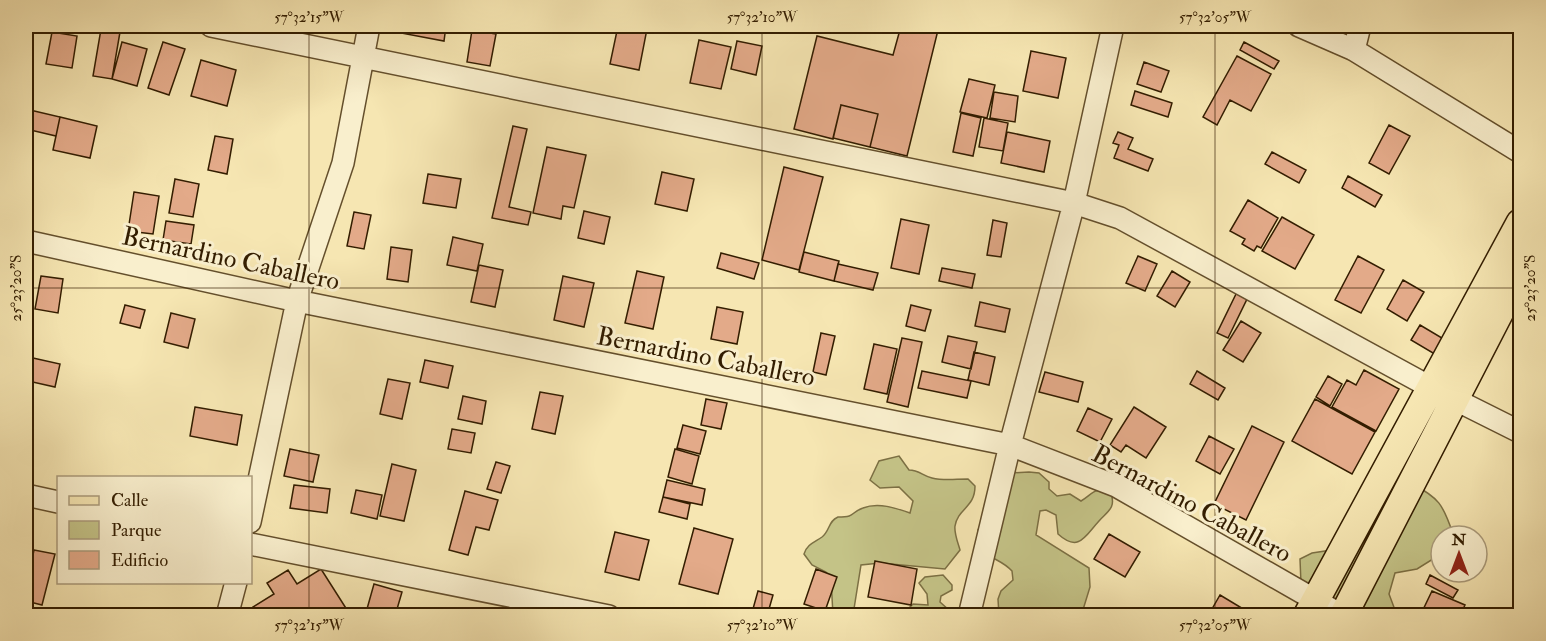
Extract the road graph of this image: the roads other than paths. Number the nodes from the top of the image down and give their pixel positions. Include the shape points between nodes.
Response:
1 (211, 26) edge
2 (369, 26) edge
3 (1113, 26) edge
4 (1299, 26) edge
5 (1360, 26) edge
6 (1354, 50) junction
7 (362, 58) junction
8 (1521, 152) edge
9 (1074, 203) junction
10 (1521, 223) edge
11 (26, 241) edge
12 (1521, 273) edge
13 (297, 301) junction
14 (1430, 387) junction
15 (1456, 399) junction
16 (1521, 432) edge
17 (1010, 446) junction
18 (26, 495) edge
19 (57, 502) edge
20 (252, 513) edge
21 (252, 544) edge
22 (235, 584) edge
23 (1310, 608) edge
24 (227, 615) edge
25 (609, 615) edge
26 (969, 615) edge
27 (1343, 615) edge

1 - 7 street
2 - 7 street
3 - 9 street
4 - 6 street
5 - 6 street
6 - 8 street
7 - 9 street
7 - 13 street via 344,163
9 - 14 street via 1120,218 1155,236
9 - 17 street
10 - 14 main road
11 - 13 street, Bernardino Caballero
12 - 15 main road
13 - 17 street, Bernardino Caballero
13 - 20 street
14 - 15 street
14 - 23 main road
15 - 16 street
15 - 27 main road
17 - 23 street, Bernardino Caballero via 1116,486
17 - 26 street
18 - 19 street
21 - 25 street
22 - 24 street
23 - 27 street, Bernardino Caballero

